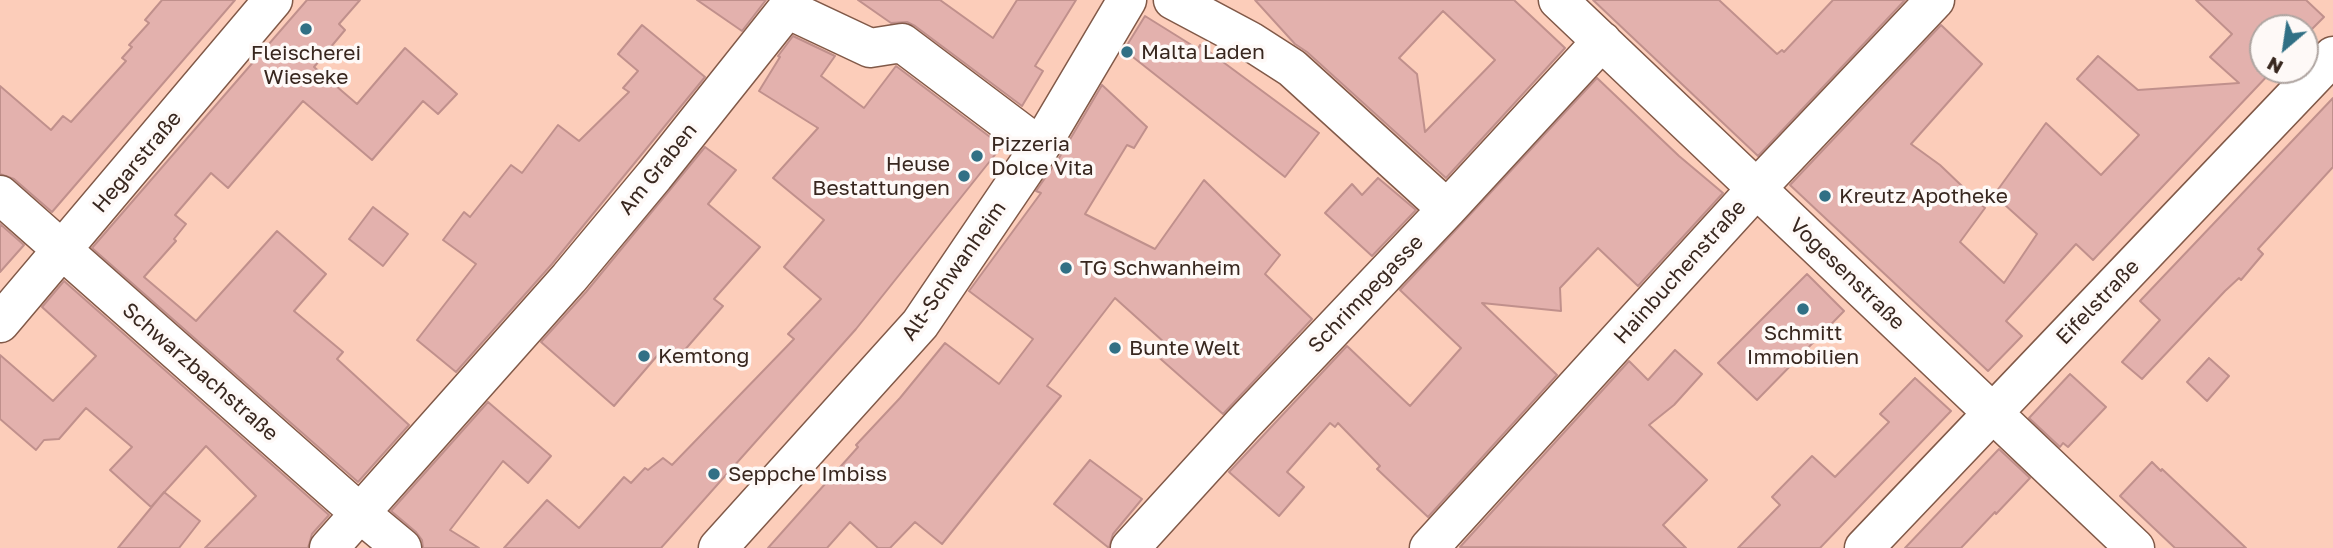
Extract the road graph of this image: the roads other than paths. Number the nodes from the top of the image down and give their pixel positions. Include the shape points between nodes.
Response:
1 (273, 0) edge
2 (1127, 0) edge
3 (1173, 0) edge
4 (1558, 0) edge
5 (1935, 0) edge
6 (1602, 41) junction
7 (2332, 59) edge
8 (1040, 147) junction
9 (1757, 188) junction
10 (0, 195) edge
11 (1447, 209) junction
12 (62, 250) junction
13 (0, 323) edge
14 (1992, 413) junction
15 (361, 514) junction
16 (330, 548) edge
17 (402, 548) edge
18 (718, 548) edge
19 (1130, 548) edge
20 (1429, 548) edge
21 (1864, 548) edge
22 (2136, 548) edge

1 - 12 street, Hegarstraße
2 - 8 street, Alt-Schwanheim
3 - 11 street via 1292,68
4 - 6 street, Vogesenstraße
5 - 9 street, Hainbuchenstraße
6 - 9 street, Vogesenstraße
6 - 11 street, Schrimpegasse
7 - 14 street, Eifelstraße
8 - 15 street, Am Graben via 902,43 870,48 787,9 578,267
8 - 18 street, Alt-Schwanheim via 920,324
9 - 14 street, Vogesenstraße
9 - 20 street, Hainbuchenstraße
10 - 12 street, Schwarzbachstraße
11 - 19 street, Schrimpegasse
12 - 13 street, Hegarstraße
12 - 15 street, Schwarzbachstraße
14 - 21 street, Eifelstraße
14 - 22 street, Vogesenstraße
15 - 16 street, Am Graben
15 - 17 street, Schwarzbachstraße

